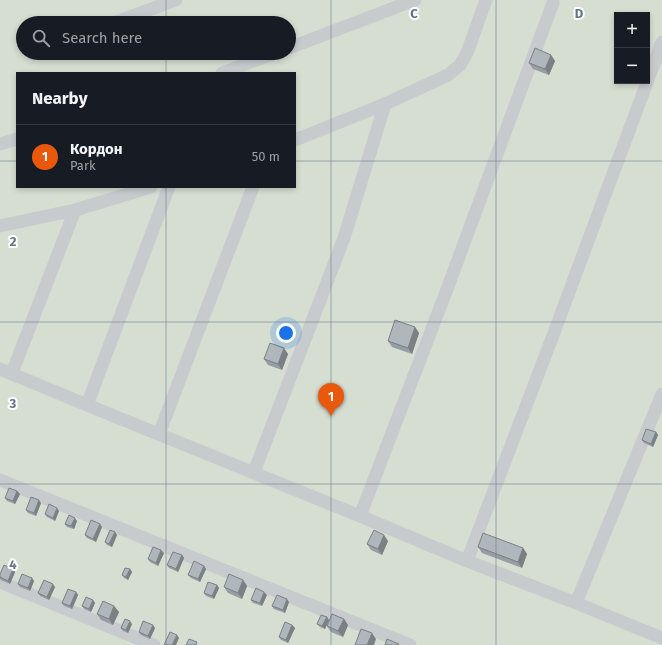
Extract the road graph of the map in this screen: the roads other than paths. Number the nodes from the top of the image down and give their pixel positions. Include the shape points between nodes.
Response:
1 (176, 0) edge
2 (415, 0) edge
3 (486, 0) edge
4 (553, 3) dead end
5 (133, 16) edge
6 (662, 42) edge
7 (296, 45) edge
8 (256, 60) edge
9 (225, 72) edge
10 (385, 104) junction
11 (16, 139) edge
12 (296, 140) edge
13 (0, 144) edge
14 (148, 188) edge
15 (170, 188) edge
16 (253, 188) edge
17 (75, 210) junction
18 (0, 226) edge
19 (6, 371) edge
20 (662, 394) edge
21 (87, 405) junction
22 (159, 434) junction
23 (254, 472) junction
24 (0, 480) edge
25 (360, 516) junction
26 (467, 561) junction
27 (0, 582) edge
28 (576, 603) junction
29 (662, 638) edge
30 (154, 645) edge
31 (410, 645) edge

1 - 5 street
2 - 7 street
3 - 10 street via 467,53 460,65 448,75
4 - 25 street
6 - 26 street
8 - 9 street
10 - 12 street
10 - 23 street via 344,238
11 - 13 street
14 - 17 street
15 - 21 street
16 - 22 street
17 - 18 street
17 - 19 street
19 - 21 street
20 - 28 street
21 - 22 street
22 - 23 street
23 - 25 street
24 - 31 street
25 - 26 street
26 - 28 street
27 - 30 street
28 - 29 street

